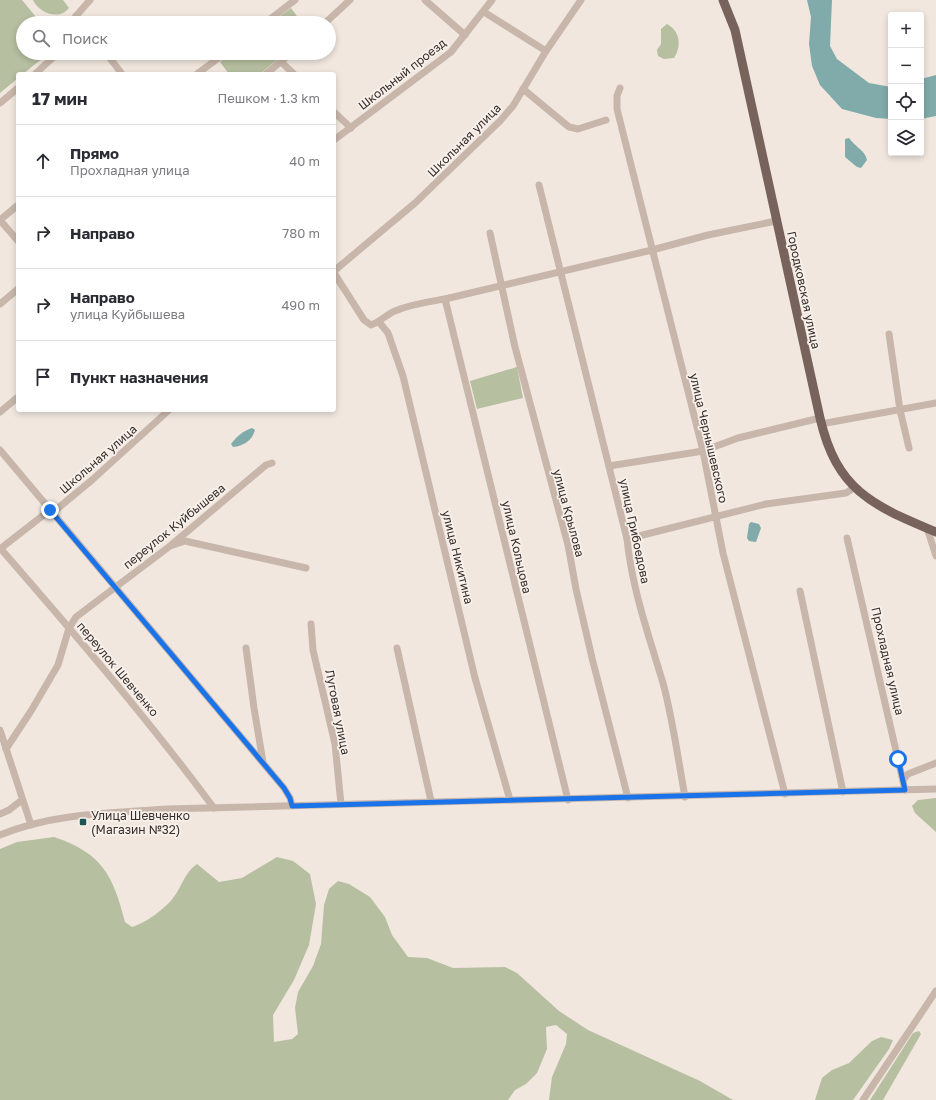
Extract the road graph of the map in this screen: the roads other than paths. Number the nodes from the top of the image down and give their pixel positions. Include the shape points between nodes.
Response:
1 (90, 0) edge
2 (295, 0) edge
3 (425, 0) edge
4 (492, 0) edge
5 (581, 0) edge
6 (723, 0) edge
7 (345, 1) edge
8 (484, 12) junction
9 (76, 16) edge
10 (274, 16) edge
11 (331, 16) edge
12 (465, 35) junction
13 (546, 51) junction
14 (50, 60) edge
15 (111, 60) edge
16 (216, 60) edge
17 (281, 62) joint
18 (37, 72) edge
19 (120, 72) edge
20 (200, 72) edge
21 (268, 72) edge
22 (292, 72) edge
23 (620, 88) dead end
24 (523, 89) junction
25 (16, 90) edge
26 (0, 103) edge
27 (336, 114) edge
28 (606, 120) dead end
29 (351, 128) junction
30 (336, 139) edge
31 (539, 185) dead end
32 (16, 207) edge
33 (0, 220) edge
34 (776, 221) junction
35 (490, 233) dead end
36 (16, 239) edge
37 (652, 250) junction
38 (336, 270) edge
39 (561, 270) junction
40 (336, 275) edge
41 (502, 285) junction
42 (16, 291) edge
43 (445, 299) junction
44 (0, 304) edge
45 (379, 322) junction
46 (889, 334) dead end
47 (16, 399) edge
48 (936, 403) edge
49 (900, 410) junction
50 (0, 412) edge
51 (167, 412) edge
52 (820, 421) junction
53 (909, 448) dead end
54 (0, 450) edge
55 (703, 451) junction
56 (272, 463) dead end
57 (610, 466) junction
58 (854, 488) junction
59 (50, 510) junction
60 (716, 518) junction
61 (927, 528) junction
62 (936, 532) edge
63 (847, 538) dead end
64 (628, 539) junction
65 (170, 546) junction
66 (0, 549) edge
67 (936, 556) edge
68 (306, 568) dead end
69 (115, 586) junction
70 (800, 591) dead end
71 (311, 624) dead end
72 (69, 628) junction
73 (246, 648) dead end
74 (397, 648) dead end
75 (0, 730) edge
76 (7, 753) junction
77 (0, 759) edge
78 (264, 763) junction
79 (936, 763) edge
80 (903, 780) junction
81 (936, 789) edge
82 (905, 790) junction
83 (843, 792) junction
84 (785, 794) junction
85 (685, 797) junction
86 (628, 798) junction
87 (22, 800) junction
88 (510, 800) junction
89 (568, 800) junction
90 (431, 801) junction
91 (341, 804) junction
92 (292, 806) junction
93 (214, 808) junction
94 (0, 814) edge
95 (31, 825) junction
96 (0, 835) edge
97 (936, 991) edge
98 (863, 1100) edge

1 - 9 street
2 - 10 street
3 - 12 street
4 - 8 street, Школьный проезд
5 - 13 street, Школьная улица
6 - 34 main road, Городковская улица via 737,37
7 - 11 street
8 - 12 street, Школьный проезд
8 - 13 street
12 - 29 street, Школьный проезд via 451,52
13 - 24 street, Школьная улица
14 - 18 street
15 - 19 street
16 - 20 street
17 - 21 street
17 - 22 street
23 - 37 street, улица Чернышевского via 617,109
24 - 28 street via 569,128 578,129
24 - 38 street, Школьная улица via 500,121 459,162
25 - 26 street
27 - 29 street
29 - 30 street, Школьный проезд
31 - 39 street, улица Грибоедова
32 - 33 street
33 - 36 street
34 - 37 street via 708,234
34 - 52 main road, Городковская улица
35 - 41 street, улица Крылова
37 - 39 street
37 - 55 street, улица Чернышевского
39 - 41 street
39 - 57 street, улица Грибоедова
40 - 45 street via 364,320 371,325
41 - 43 street
41 - 86 street, улица Крылова via 515,347 568,545 592,658
42 - 44 street
43 - 45 street via 415,304 394,311
43 - 89 street, улица Кольцова
45 - 88 street, улица Никитина via 388,333 403,376 475,678
46 - 49 street
47 - 50 street
48 - 49 street
49 - 52 street
49 - 53 street
51 - 59 street, Школьная улица via 92,480 56,509
52 - 55 street via 738,438
52 - 58 main road, Городковская улица via 828,448
54 - 59 street
55 - 57 street
55 - 60 street, улица Чернышевского
56 - 65 street, переулок Куйбышева via 266,465
57 - 64 street, улица Грибоедова
58 - 60 street via 846,493 766,504
58 - 61 main road, Городковская улица via 874,504
59 - 66 street, Школьная улица
59 - 69 street
60 - 64 street
60 - 84 street, улица Чернышевского via 738,615
61 - 62 main road, Городковская улица
61 - 67 street
63 - 80 street, Прохладная улица
64 - 85 street, улица Грибоедова via 637,594 663,684
65 - 68 street via 185,541
65 - 69 street, переулок Куйбышева
66 - 72 street, переулок Шевченко
69 - 72 street, переулок Куйбышева via 76,617
69 - 78 street
70 - 83 street
71 - 91 street, Луговая улица via 313,650 335,744
72 - 76 street, переулок Куйбышева via 58,665
72 - 93 street, переулок Шевченко via 171,750
73 - 78 street
74 - 90 street
75 - 76 street
76 - 77 street
76 - 87 street
78 - 92 street via 284,788
79 - 80 street via 908,774
80 - 82 street, Прохладная улица
81 - 82 street
82 - 83 street
83 - 84 street
84 - 85 street
85 - 86 street
86 - 89 street
87 - 94 street
87 - 95 street
88 - 89 street
88 - 90 street
90 - 91 street
91 - 92 street
92 - 93 street
93 - 95 street via 96,814
95 - 96 street
97 - 98 street

